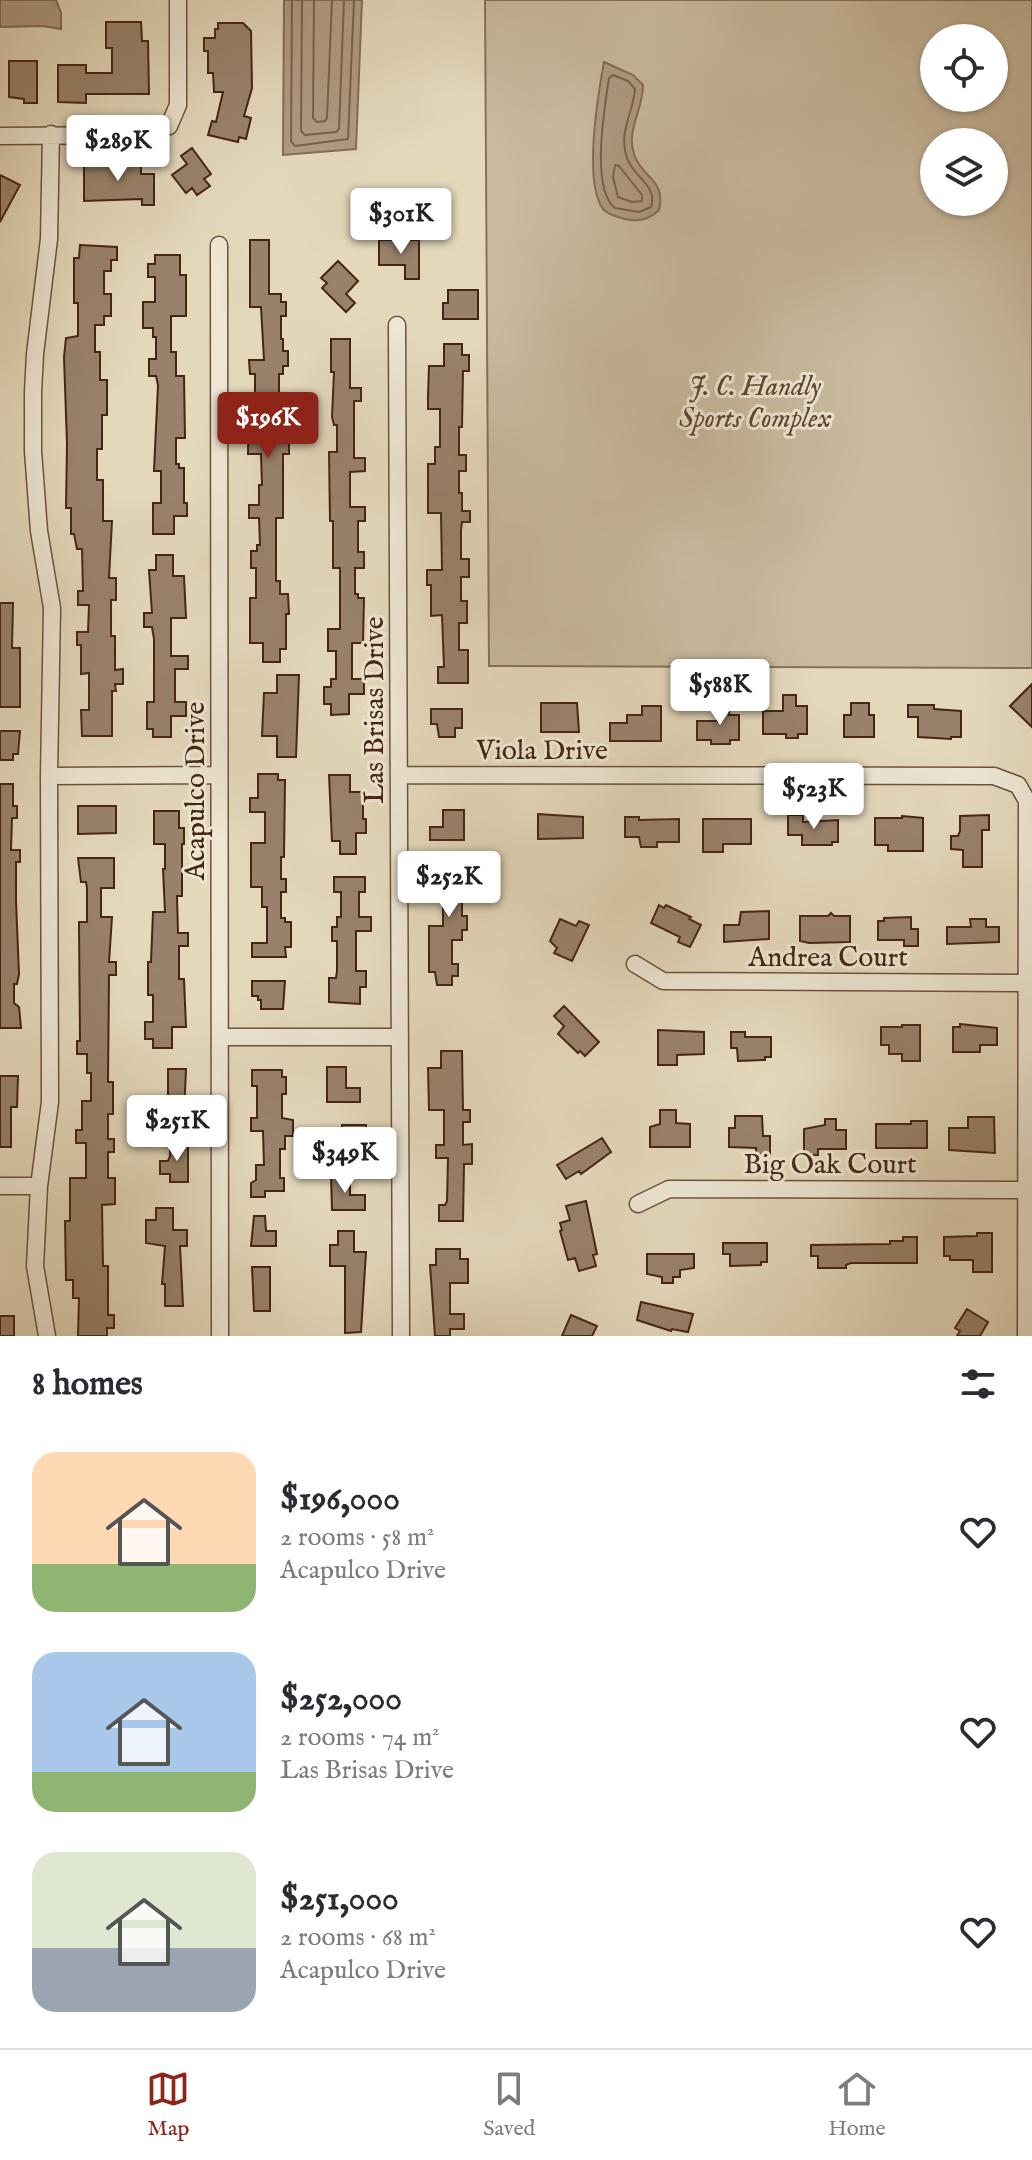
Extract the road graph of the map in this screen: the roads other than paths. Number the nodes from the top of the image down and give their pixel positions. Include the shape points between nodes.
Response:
1 (178, 0) edge
2 (51, 134) junction
3 (0, 136) edge
4 (219, 245) dead end
5 (397, 325) dead end
6 (219, 775) junction
7 (400, 775) junction
8 (49, 776) junction
9 (635, 964) dead end
10 (1026, 983) junction
11 (220, 1037) junction
12 (400, 1037) junction
13 (0, 1186) edge
14 (39, 1186) junction
15 (1025, 1190) junction
16 (638, 1204) dead end
17 (47, 1336) edge
18 (220, 1336) edge
19 (401, 1336) edge
20 (1026, 1336) edge

1 - 2 street via 178,105 169,126 148,135
2 - 3 street
2 - 8 street via 49,239 33,392 39,531 52,608
4 - 6 street, Acapulco Drive
5 - 7 street, Las Brisas Drive
6 - 8 street
6 - 11 street, Acapulco Drive
7 - 10 street, Viola Drive via 994,776 1018,785 1027,801
7 - 12 street, Las Brisas Drive
8 - 14 street via 50,1102
9 - 10 street, Andrea Court via 663,981
10 - 15 street
11 - 12 street
11 - 18 street, Acapulco Drive
12 - 19 street, Las Brisas Drive
13 - 14 street
14 - 17 street via 35,1266
15 - 16 street, Big Oak Court via 669,1189
15 - 20 street

